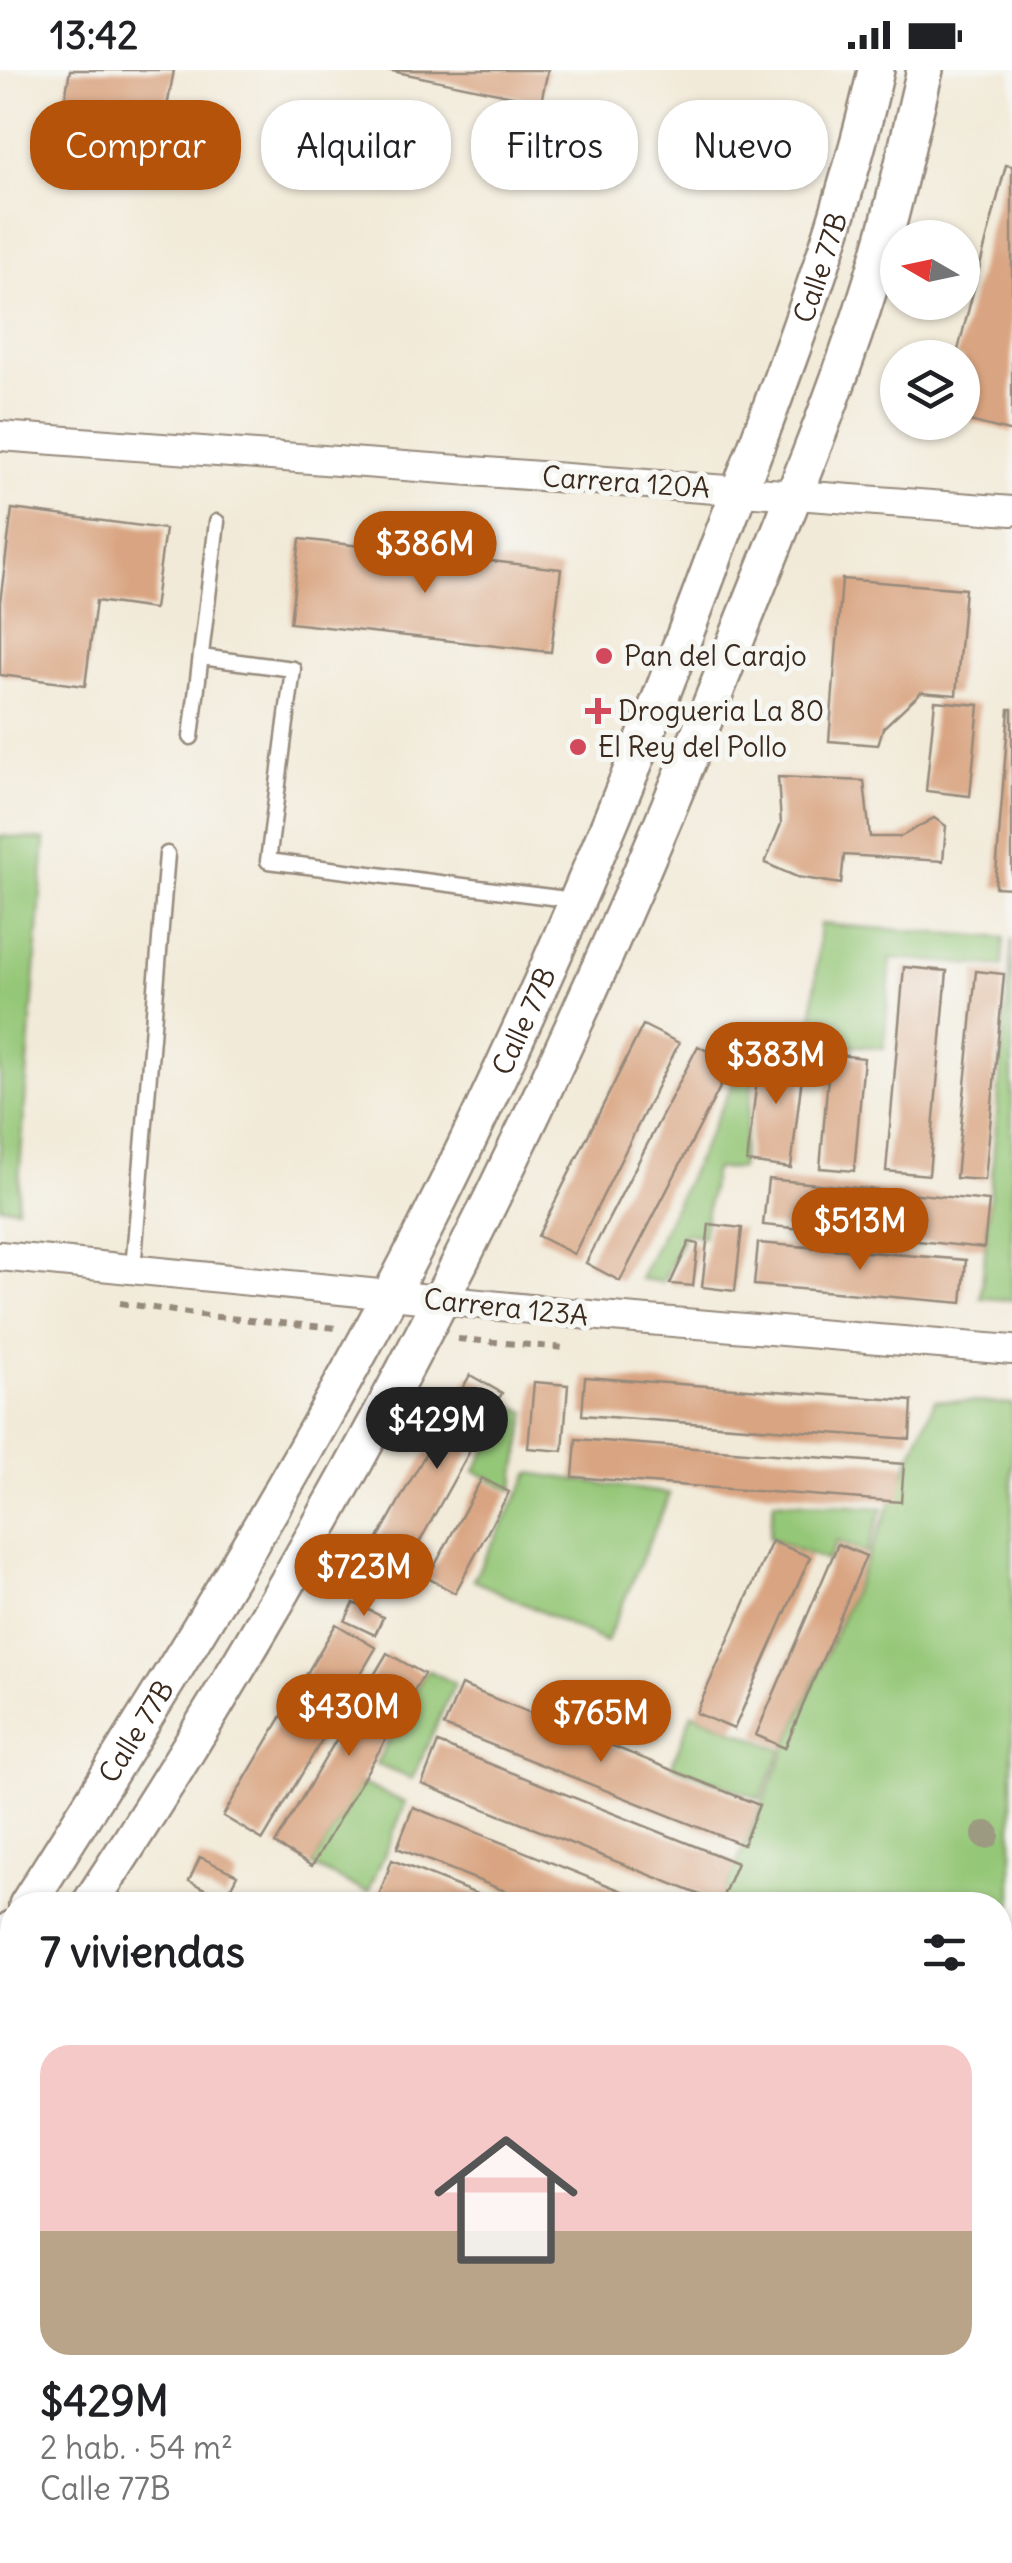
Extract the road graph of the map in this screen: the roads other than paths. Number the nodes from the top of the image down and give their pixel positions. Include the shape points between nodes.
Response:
1 (876, 70) edge
2 (924, 70) edge
3 (0, 436) edge
4 (740, 491) junction
5 (793, 495) junction
6 (1012, 511) edge
7 (217, 522) dead end
8 (201, 657) junction
9 (191, 737) dead end
10 (167, 854) dead end
11 (578, 901) junction
12 (0, 1256) edge
13 (134, 1270) junction
14 (388, 1296) junction
15 (439, 1300) junction
16 (1012, 1350) edge
17 (36, 1892) edge
18 (97, 1892) edge

1 - 4 street, Calle 77B via 823,258
2 - 5 street, Calle 77B via 886,230
3 - 4 street, Carrera 120A
4 - 5 street, Carrera 120A
4 - 11 street, Calle 77B
5 - 6 street, Carrera 120A
5 - 15 street, Calle 77B via 605,960
7 - 8 lane
8 - 9 lane
8 - 11 lane via 293,669 268,861
10 - 13 lane
11 - 14 street, Calle 77B
12 - 13 street, Carrera 123A
13 - 14 street, Carrera 123A
14 - 15 street, Carrera 123A
14 - 17 street, Calle 77B via 242,1558
15 - 16 street, Carrera 123A
15 - 18 street, Calle 77B via 302,1556

